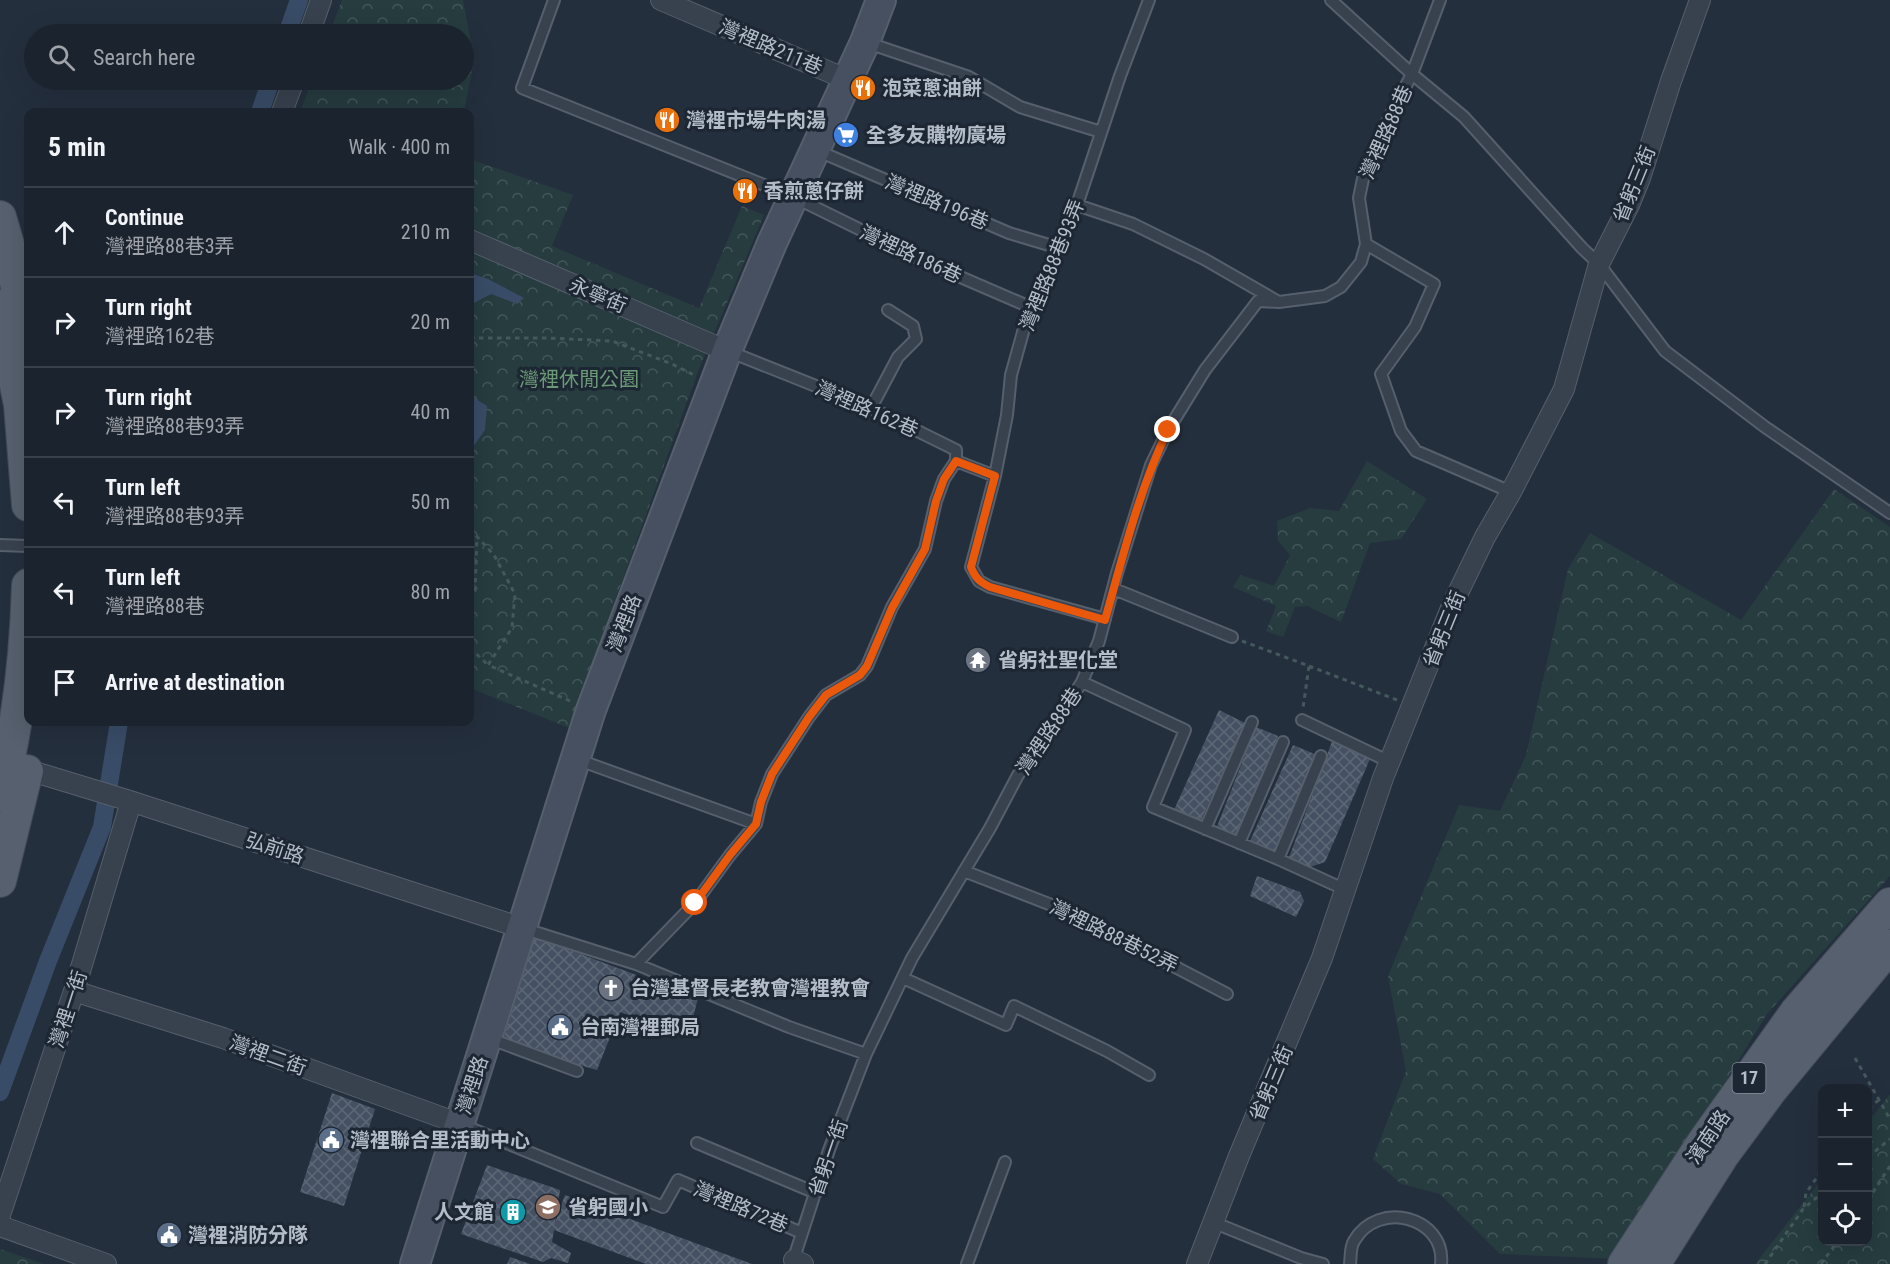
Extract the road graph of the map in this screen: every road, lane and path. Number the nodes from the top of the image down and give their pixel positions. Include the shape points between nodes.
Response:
1 (321, 0) edge
2 (554, 0) edge
3 (661, 0) edge
4 (881, 0) edge
5 (1149, 0) edge
6 (1331, 0) edge
7 (1440, 0) edge
8 (1700, 0) edge
9 (313, 24) edge
10 (865, 42) junction
11 (1412, 74) junction
12 (848, 80) junction
13 (290, 90) edge
14 (284, 108) edge
15 (1101, 132) junction
16 (816, 150) junction
17 (794, 197) junction
18 (1077, 206) junction
19 (0, 217) edge
20 (474, 242) edge
21 (1366, 244) junction
22 (1059, 248) junction
23 (5, 250) edge
24 (1599, 264) junction
25 (1279, 302) junction
26 (0, 306) edge
27 (1030, 307) junction
28 (888, 310) dead end
29 (24, 329) edge
30 (474, 338) edge
31 (728, 351) junction
32 (714, 386) junction
33 (871, 408) junction
34 (24, 455) edge
35 (956, 461) junction
36 (995, 476) junction
37 (1511, 492) junction
38 (1890, 513) edge
39 (474, 534) edge
40 (477, 537) junction
41 (0, 545) edge
42 (24, 546) edge
43 (1114, 589) junction
44 (474, 592) edge
45 (1105, 620) junction
46 (1232, 637) joint
47 (474, 652) edge
48 (24, 657) edge
49 (488, 665) junction
50 (1309, 666) junction
51 (1082, 682) junction
52 (1413, 706) junction
53 (591, 710) junction
54 (1302, 720) joint
55 (1252, 722) dead end
56 (36, 726) edge
57 (1283, 742) dead end
58 (1321, 756) dead end
59 (576, 759) junction
60 (1390, 762) junction
61 (28, 770) junction
62 (0, 796) edge
63 (130, 801) junction
64 (756, 824) junction
65 (1205, 829) junction
66 (1239, 843) junction
67 (1278, 859) junction
68 (964, 871) junction
69 (0, 881) edge
70 (1346, 890) junction
71 (1890, 904) edge
72 (522, 928) junction
73 (1890, 946) edge
74 (636, 964) junction
75 (903, 978) junction
76 (74, 991) junction
77 (1227, 994) dead end
78 (487, 1038) junction
79 (866, 1054) junction
80 (1855, 1058) dead end
81 (577, 1071) dead end
82 (1149, 1075) dead end
83 (1879, 1100) junction
84 (1872, 1105) edge
85 (1890, 1119) edge
86 (460, 1124) junction
87 (1890, 1139) edge
88 (696, 1143) dead end
89 (1872, 1154) edge
90 (1005, 1162) dead end
91 (1890, 1166) edge
92 (1818, 1176) edge
93 (816, 1193) junction
94 (1872, 1194) edge
95 (1818, 1196) edge
96 (1803, 1209) junction
97 (0, 1215) edge
98 (1215, 1223) junction
99 (0, 1226) edge
100 (802, 1233) junction
101 (1835, 1246) edge
102 (796, 1263) edge
103 (106, 1264) edge
104 (415, 1264) edge
105 (967, 1264) edge
106 (1197, 1264) edge
107 (1323, 1264) edge
108 (1350, 1264) edge
109 (1441, 1264) edge
110 (1624, 1264) edge
111 (1654, 1264) edge
112 (1765, 1264) edge
113 (1821, 1264) edge

1 - 9 street
2 - 17 lane, 灣裡路186巷 via 522,88
3 - 12 street, 灣裡路211巷
4 - 10 street, 灣裡路
5 - 15 lane, 灣裡路88巷93弄
6 - 11 lane
7 - 11 lane, 灣裡路88巷
8 - 24 street, 省躬三街 via 1640,178
10 - 12 street, 灣裡路
10 - 15 lane via 969,77 1020,107
11 - 21 lane, 灣裡路88巷 via 1364,174 1359,198
11 - 24 lane via 1464,117
12 - 16 street, 灣裡路
13 - 14 street
15 - 18 lane, 灣裡路88巷93弄
16 - 17 street, 灣裡路
16 - 22 lane, 灣裡路196巷 via 1010,233
17 - 27 lane, 灣裡路186巷 via 928,263
17 - 31 street, 灣裡路
18 - 22 lane, 灣裡路88巷93弄
18 - 25 lane via 1133,224
19 - 23 main road
20 - 31 street, 永寧街
21 - 25 lane, 灣裡路88巷 via 1361,262 1341,287 1325,296
21 - 37 lane via 1434,284 1415,327 1381,374 1401,431 1416,451
22 - 27 lane, 灣裡路88巷93弄
23 - 29 main road
24 - 37 street, 省躬三街 via 1564,389
24 - 38 lane via 1665,351 1765,428
25 - 43 lane, 灣裡路88巷 via 1258,301 1205,370 1168,430 1151,465
26 - 34 main road via 20,405
27 - 36 lane, 灣裡路88巷93弄 via 1011,375
28 - 33 lane via 913,326 916,339 898,357
30 - 32 path via 612,342 672,364
31 - 32 street, 灣裡路
31 - 33 lane, 灣裡路162巷
32 - 53 street, 灣裡路
33 - 35 lane, 灣裡路162巷 via 956,450
35 - 36 lane, 灣裡路162巷
35 - 64 lane via 936,501 925,549 892,608 867,666 860,675 826,695 809,717 772,774
36 - 45 lane, 灣裡路88巷93弄 via 971,567 974,575 990,587
37 - 52 street, 省躬三街 via 1453,603
39 - 40 path
40 - 44 path
40 - 49 path via 494,555 515,594 512,628
41 - 42 lane
43 - 45 lane, 灣裡路88巷
43 - 46 lane
45 - 51 lane, 灣裡路88巷
46 - 50 path
47 - 49 path
48 - 62 main road
49 - 53 path
50 - 52 path
50 - 54 path
51 - 65 lane via 1185,730 1153,807
51 - 68 lane, 灣裡路88巷 via 1018,775
52 - 60 street, 省躬三街
53 - 59 street, 灣裡路
54 - 60 lane
55 - 65 lane
56 - 61 main road
57 - 66 lane
58 - 67 lane
59 - 64 lane
59 - 72 street, 灣裡路
60 - 70 street, 省躬三街
61 - 63 street, 弘前路
61 - 69 main road
63 - 72 street, 弘前路
63 - 76 street, 灣裡一街
64 - 74 lane via 695,903
65 - 66 lane
66 - 67 lane
67 - 70 lane
68 - 75 lane, 灣裡路88巷
68 - 77 lane, 灣裡路88巷52弄 via 1072,913
70 - 98 street, 省躬三街
71 - 110 main road, 濱南路 / 17 via 1796,1012 1704,1141
72 - 74 lane
72 - 78 street, 灣裡路
73 - 111 main road, 濱南路 / 17 via 1771,1090 1723,1155
74 - 79 lane via 789,1028
75 - 79 lane, 灣裡路88巷
75 - 82 lane via 1006,1025 1014,1006
76 - 86 street, 灣裡二街 via 223,1038
76 - 97 street, 灣裡一街
78 - 81 lane
78 - 86 street, 灣裡路
79 - 93 lane, 省躬一街
80 - 83 path
83 - 84 path
83 - 85 path
86 - 100 lane, 灣裡路72巷 via 663,1207 678,1180
86 - 104 street, 灣裡路
87 - 89 path
88 - 93 lane
90 - 105 lane
91 - 94 path
92 - 96 path via 1806,1193
93 - 100 lane, 省躬一街
95 - 96 path
96 - 112 path
98 - 106 street, 省躬三街
98 - 107 lane
99 - 103 street
100 - 102 lane, 省躬一街
101 - 113 path
108 - 109 lane via 1352,1243 1364,1227 1382,1218 1403,1217 1421,1224 1435,1239

